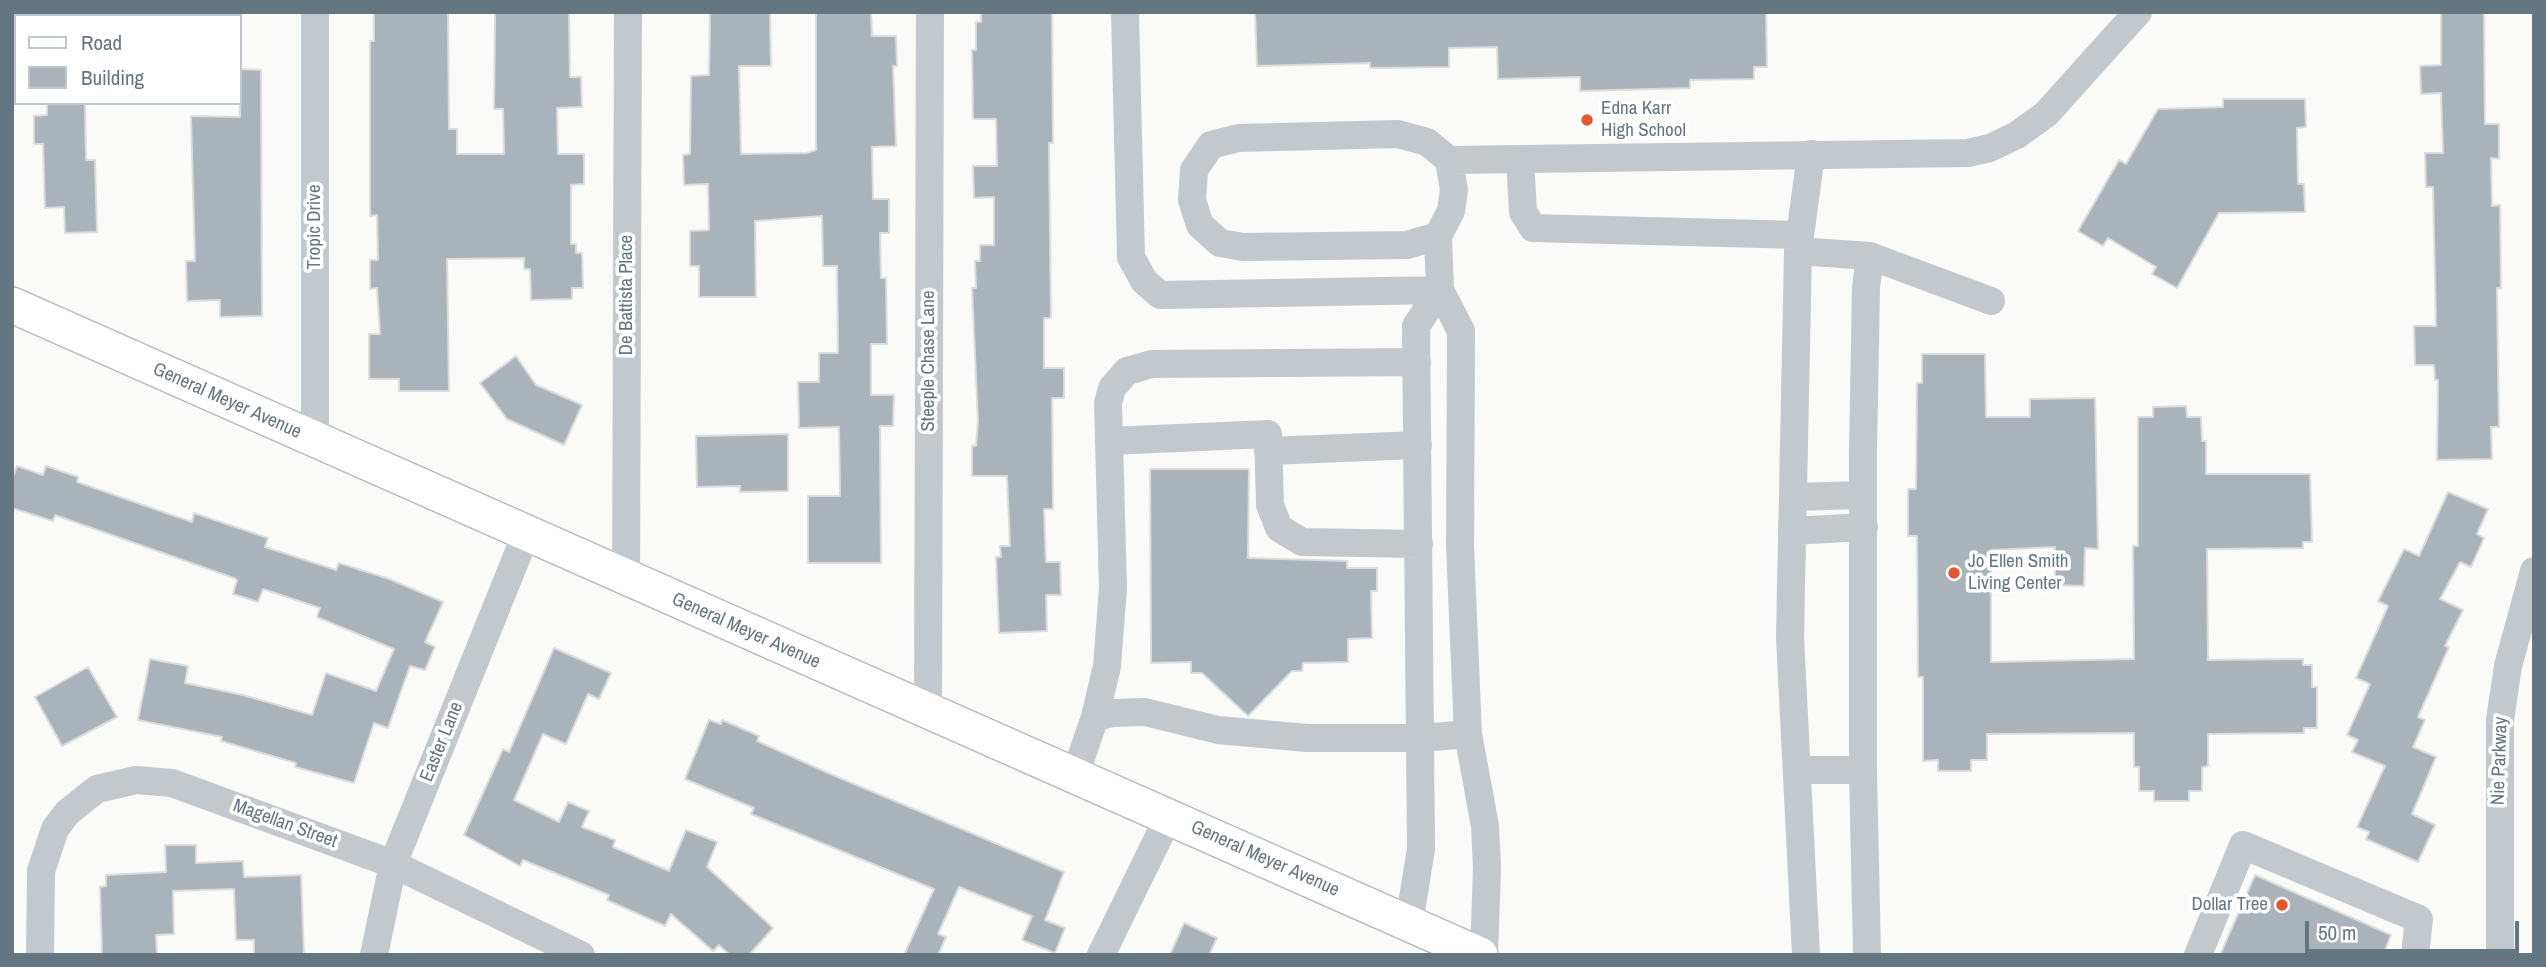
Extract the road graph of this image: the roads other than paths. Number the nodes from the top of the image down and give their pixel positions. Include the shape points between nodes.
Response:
1 (315, 12) edge
2 (628, 12) edge
3 (930, 12) edge
4 (1125, 12) edge
5 (2138, 12) edge
6 (1811, 154) junction
7 (1520, 159) junction
8 (1449, 160) junction
9 (1438, 236) junction
10 (1799, 243) junction
11 (1870, 256) junction
12 (1440, 290) junction
13 (1991, 301) dead end
14 (12, 305) edge
15 (1417, 362) junction
16 (1461, 434) junction
17 (1418, 440) junction
18 (315, 441) junction
19 (1110, 441) junction
20 (1268, 451) junction
21 (1863, 495) junction
22 (1793, 498) junction
23 (1864, 527) junction
24 (1792, 531) junction
25 (526, 534) junction
26 (1419, 544) junction
27 (2534, 571) edge
28 (626, 578) junction
29 (928, 710) junction
30 (1095, 718) junction
31 (1468, 733) junction
32 (1422, 738) junction
33 (1797, 770) junction
34 (1863, 770) junction
35 (1075, 775) junction
36 (1169, 816) junction
37 (393, 864) junction
38 (1409, 923) junction
39 (40, 955) edge
40 (374, 955) edge
41 (581, 955) edge
42 (1101, 955) edge
43 (1482, 955) edge
44 (1806, 955) edge
45 (1867, 955) edge
46 (2198, 955) edge
47 (2415, 955) edge
48 (2500, 955) edge

1 - 18 street, Tropic Drive
2 - 28 street, De Battista Place
3 - 29 street, Steeple Chase Lane
4 - 12 street via 1131,257 1144,281 1160,295
5 - 6 street via 2046,114 1990,148 1968,153
6 - 7 street
6 - 10 street
7 - 8 street
7 - 10 street via 1523,212 1534,228
8 - 9 street via 1454,190 1451,211
8 - 9 street via 1427,142 1398,134 1238,138 1211,145 1194,170 1192,201 1200,225 1220,243 1243,247 1407,245
9 - 12 street
10 - 11 street
10 - 22 street
11 - 13 street
11 - 21 street
12 - 15 street via 1416,326
12 - 16 street via 1461,331
14 - 18 main road, General Meyer Avenue
15 - 17 street
15 - 19 street via 1152,364 1127,371 1112,388
16 - 17 street
16 - 31 street via 1460,546
17 - 20 street
17 - 26 street
18 - 25 main road, General Meyer Avenue
19 - 20 street via 1268,435
19 - 30 street via 1113,588 1107,666
20 - 26 street via 1270,505 1279,528 1302,542
21 - 22 street
21 - 23 street
22 - 24 street
23 - 24 street
23 - 34 street
24 - 33 street via 1790,636
25 - 28 main road, General Meyer Avenue
25 - 37 street, Easter Lane
26 - 32 street
27 - 48 street, Nie Parkway via 2508,666 2500,720
28 - 29 main road, General Meyer Avenue
29 - 35 main road, General Meyer Avenue
30 - 32 street via 1145,712 1218,730 1307,738
30 - 35 street
31 - 32 street
31 - 43 street via 1485,826
32 - 38 street via 1421,849
33 - 34 street
33 - 44 street
34 - 45 street
35 - 36 main road, General Meyer Avenue
36 - 38 main road, General Meyer Avenue
36 - 42 street
37 - 39 street, Magellan Street via 172,783 136,780 97,789 67,813 47,847 40,871
37 - 40 street, Easter Lane
37 - 41 street, Magellan Street
38 - 43 main road, General Meyer Avenue
46 - 47 street via 2243,845 2418,919

